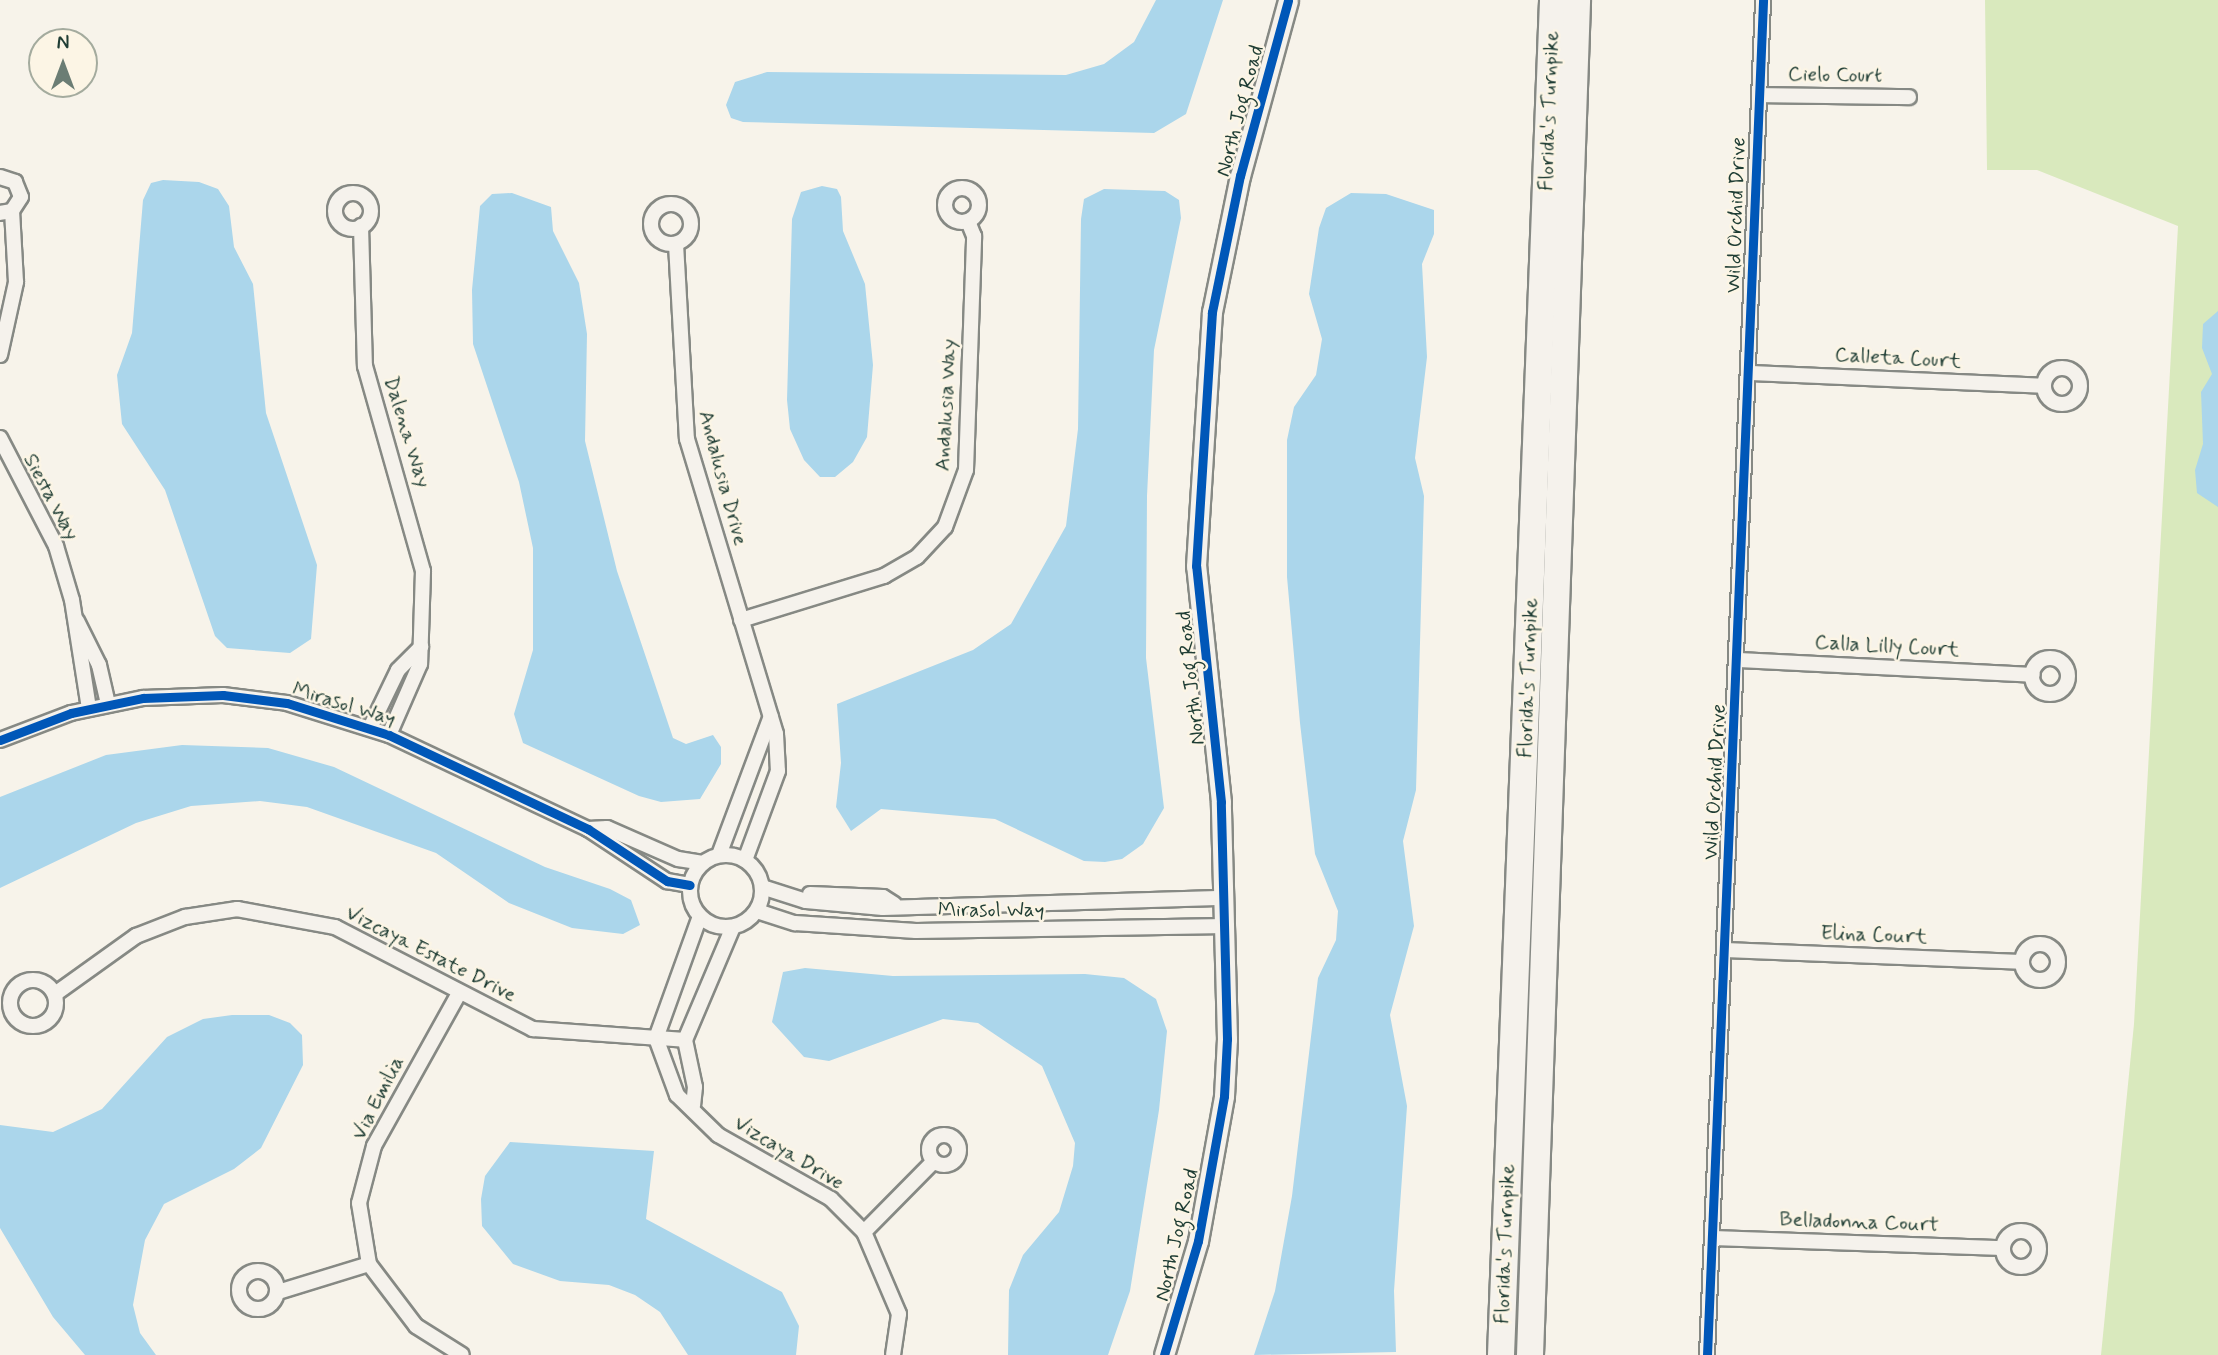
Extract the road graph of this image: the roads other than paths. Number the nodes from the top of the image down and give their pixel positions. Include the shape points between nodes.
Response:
1 (1288, 0) edge
2 (1553, 0) edge
3 (1577, 0) edge
4 (1763, 0) edge
5 (1761, 95) junction
6 (1909, 97) dead end
7 (0, 177) edge
8 (6, 212) edge
9 (968, 221) dead end
10 (361, 226) dead end
11 (676, 244) dead end
12 (0, 355) edge
13 (1751, 373) junction
14 (2043, 386) dead end
15 (0, 438) edge
16 (74, 616) junction
17 (741, 620) junction
18 (421, 648) junction
19 (1739, 660) junction
20 (2033, 675) dead end
21 (108, 704) junction
22 (89, 708) junction
23 (771, 716) junction
24 (370, 728) junction
25 (389, 735) junction
26 (0, 740) edge
27 (588, 829) junction
28 (719, 855) junction
29 (746, 860) junction
30 (703, 863) junction
31 (690, 886) junction
32 (762, 887) junction
33 (1226, 898) junction
34 (757, 911) junction
35 (700, 916) junction
36 (1227, 926) junction
37 (733, 927) junction
38 (1725, 950) junction
39 (2021, 962) dead end
40 (55, 994) dead end
41 (458, 995) junction
42 (656, 1038) junction
43 (685, 1040) junction
44 (692, 1105) junction
45 (933, 1161) dead end
46 (864, 1232) junction
47 (1713, 1238) junction
48 (2003, 1248) dead end
49 (369, 1264) junction
50 (278, 1292) dead end
51 (462, 1355) edge
52 (893, 1355) edge
53 (1164, 1355) edge
54 (1501, 1355) edge
55 (1530, 1355) edge
56 (1707, 1355) edge

1 - 33 street, North Jog Road via 1240,176 1212,312 1202,433 1196,566
2 - 54 highway, Florida's Turnpike
3 - 55 highway, Florida's Turnpike
4 - 5 street, Wild Orchid Drive
5 - 6 street, Cielo Court
5 - 13 street, Wild Orchid Drive
7 - 8 street via 11,179 21,192
8 - 12 street via 16,282
9 - 17 street, Andalusia Way via 974,236 966,470 955,510 932,543 900,568
10 - 18 street, Dalena Way via 365,366 414,523 424,572
11 - 17 street, Andalusia Drive via 687,439
13 - 14 street, Calleta Court
13 - 19 street, Wild Orchid Drive
15 - 16 street, Siesta Way via 56,546
16 - 21 street, Siesta Way via 99,665
16 - 22 street, Siesta Way
17 - 23 street, Andalusia Drive
18 - 24 street via 398,670
18 - 25 street, Dalena Way via 421,664
19 - 20 street, Calla Lilly Court
19 - 38 street, Wild Orchid Drive
21 - 22 street, Mirasol Way
21 - 24 street, Mirasol Way via 183,695 244,697 318,710
22 - 26 street, Mirasol Way
23 - 28 street
23 - 29 street, Andalusia Drive via 778,771
24 - 25 street, Mirasol Way
25 - 27 street, Mirasol Way
27 - 30 street, Mirasol Way via 607,828 678,859
27 - 31 street, Mirasol Way via 667,881
28 - 29 street
28 - 30 street
29 - 32 street
30 - 31 street
31 - 35 street
32 - 33 street, Mirasol Way via 789,895 870,896 894,904 992,908
32 - 34 street
33 - 36 street, North Jog Road
34 - 36 street, Mirasol Way via 795,923 916,931
34 - 37 street
35 - 37 street via 714,925
35 - 42 street
36 - 53 street, North Jog Road via 1224,1096 1198,1241
37 - 43 street
38 - 39 street, Elina Court
38 - 47 street, Wild Orchid Drive
40 - 41 street, Vizcaya Estate Drive via 136,936 185,917 237,909 335,927
41 - 42 street, Vizcaya Estate Drive via 533,1029
41 - 49 street, Via Emilia via 374,1146 359,1203
42 - 43 street, Vizcaya Estate Drive
42 - 44 street, Vizcaya Drive via 677,1095
43 - 44 street via 695,1087
44 - 46 street, Vizcaya Drive via 718,1136 831,1199
45 - 46 street
46 - 52 street, Vizcaya Drive via 898,1314
47 - 48 street, Belladonna Court
47 - 56 street, Wild Orchid Drive
49 - 50 street
49 - 51 street, Via Emilia via 416,1326

